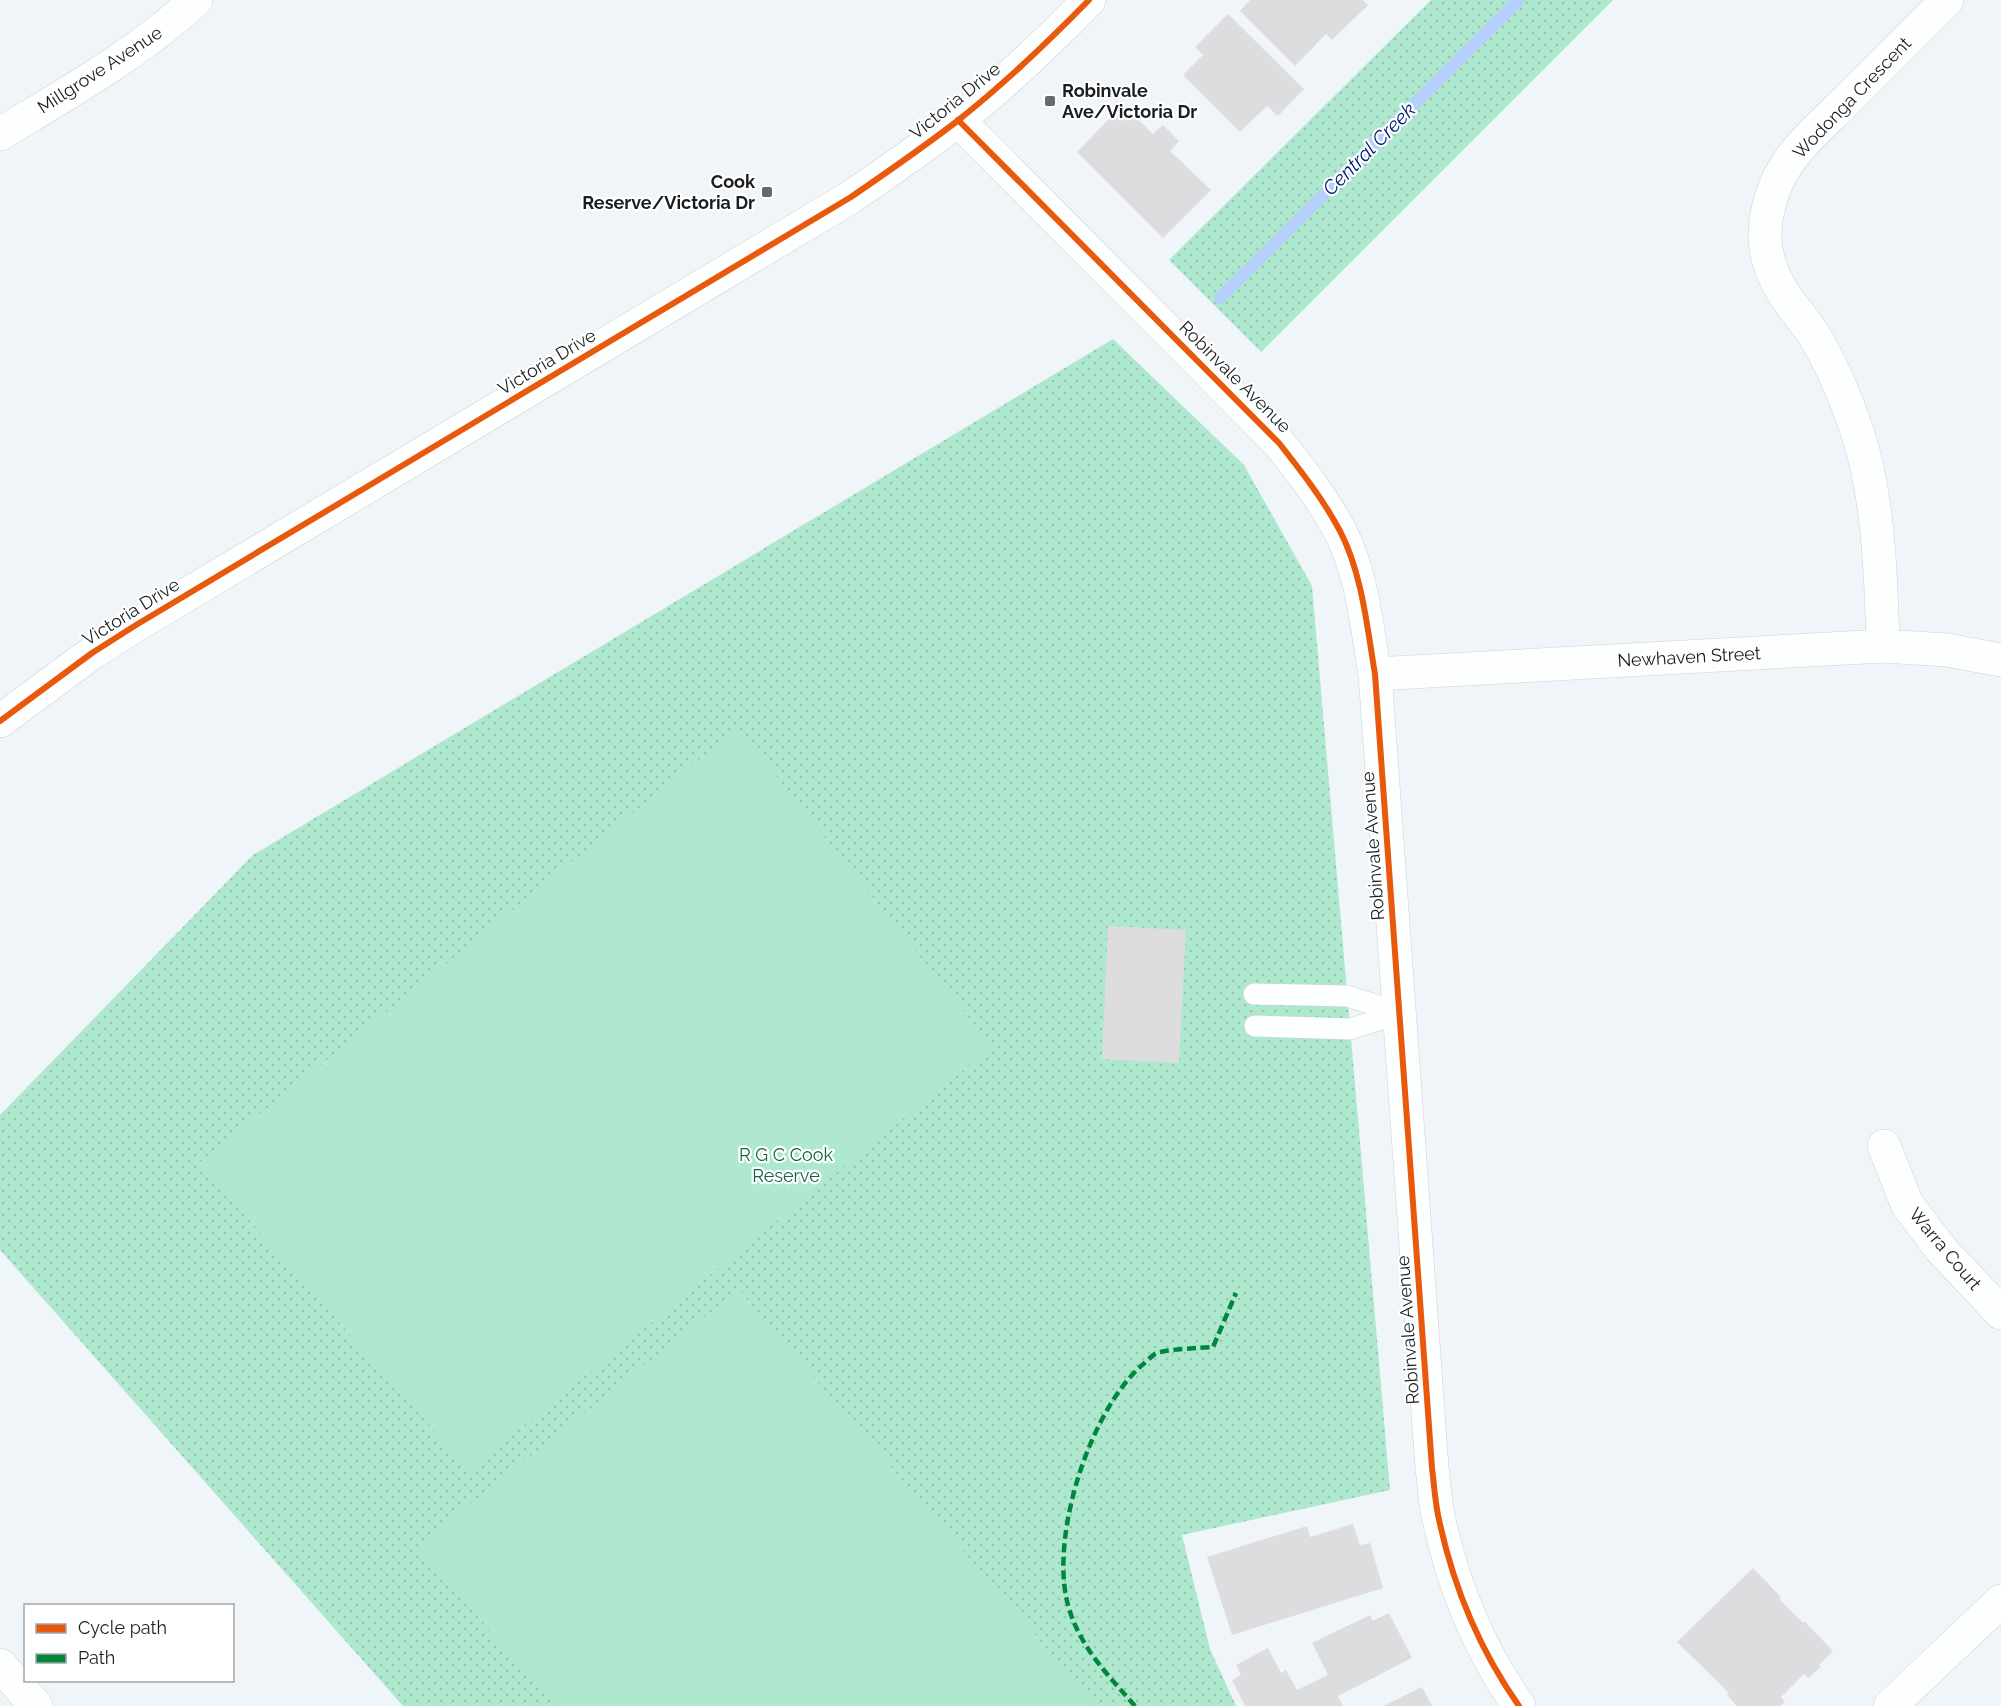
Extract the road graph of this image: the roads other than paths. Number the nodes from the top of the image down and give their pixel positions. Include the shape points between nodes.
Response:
1 (196, 0) edge
2 (1089, 0) edge
3 (1947, 0) edge
4 (958, 120) junction
5 (0, 134) edge
6 (1884, 646) junction
7 (2001, 660) edge
8 (1375, 674) junction
9 (0, 721) edge
10 (1254, 994) dead end
11 (1401, 1013) junction
12 (1255, 1026) dead end
13 (1884, 1146) dead end
14 (2001, 1313) edge
15 (2001, 1601) edge
16 (0, 1665) edge
17 (36, 1706) edge
18 (1519, 1706) edge
19 (1890, 1706) edge

1 - 5 street, Millgrove Avenue via 116,63
2 - 4 street, Victoria Drive
3 - 6 street, Wodonga Crescent via 1798,148 1778,180 1767,211 1763,241 1783,293 1814,334 1831,366 1858,435 1874,507
4 - 8 street, Robinvale Avenue via 1279,443 1311,484 1341,532 1359,585
4 - 9 street, Victoria Drive via 851,197 92,652
6 - 7 street, Newhaven Street via 1947,650
6 - 8 street, Newhaven Street
8 - 11 street, Robinvale Avenue
10 - 11 lane via 1347,996
11 - 12 lane via 1350,1029
11 - 18 street, Robinvale Avenue via 1437,1513 1470,1617 1488,1657
13 - 14 street, Warra Court via 1907,1204 1940,1248
15 - 19 street
16 - 17 street

